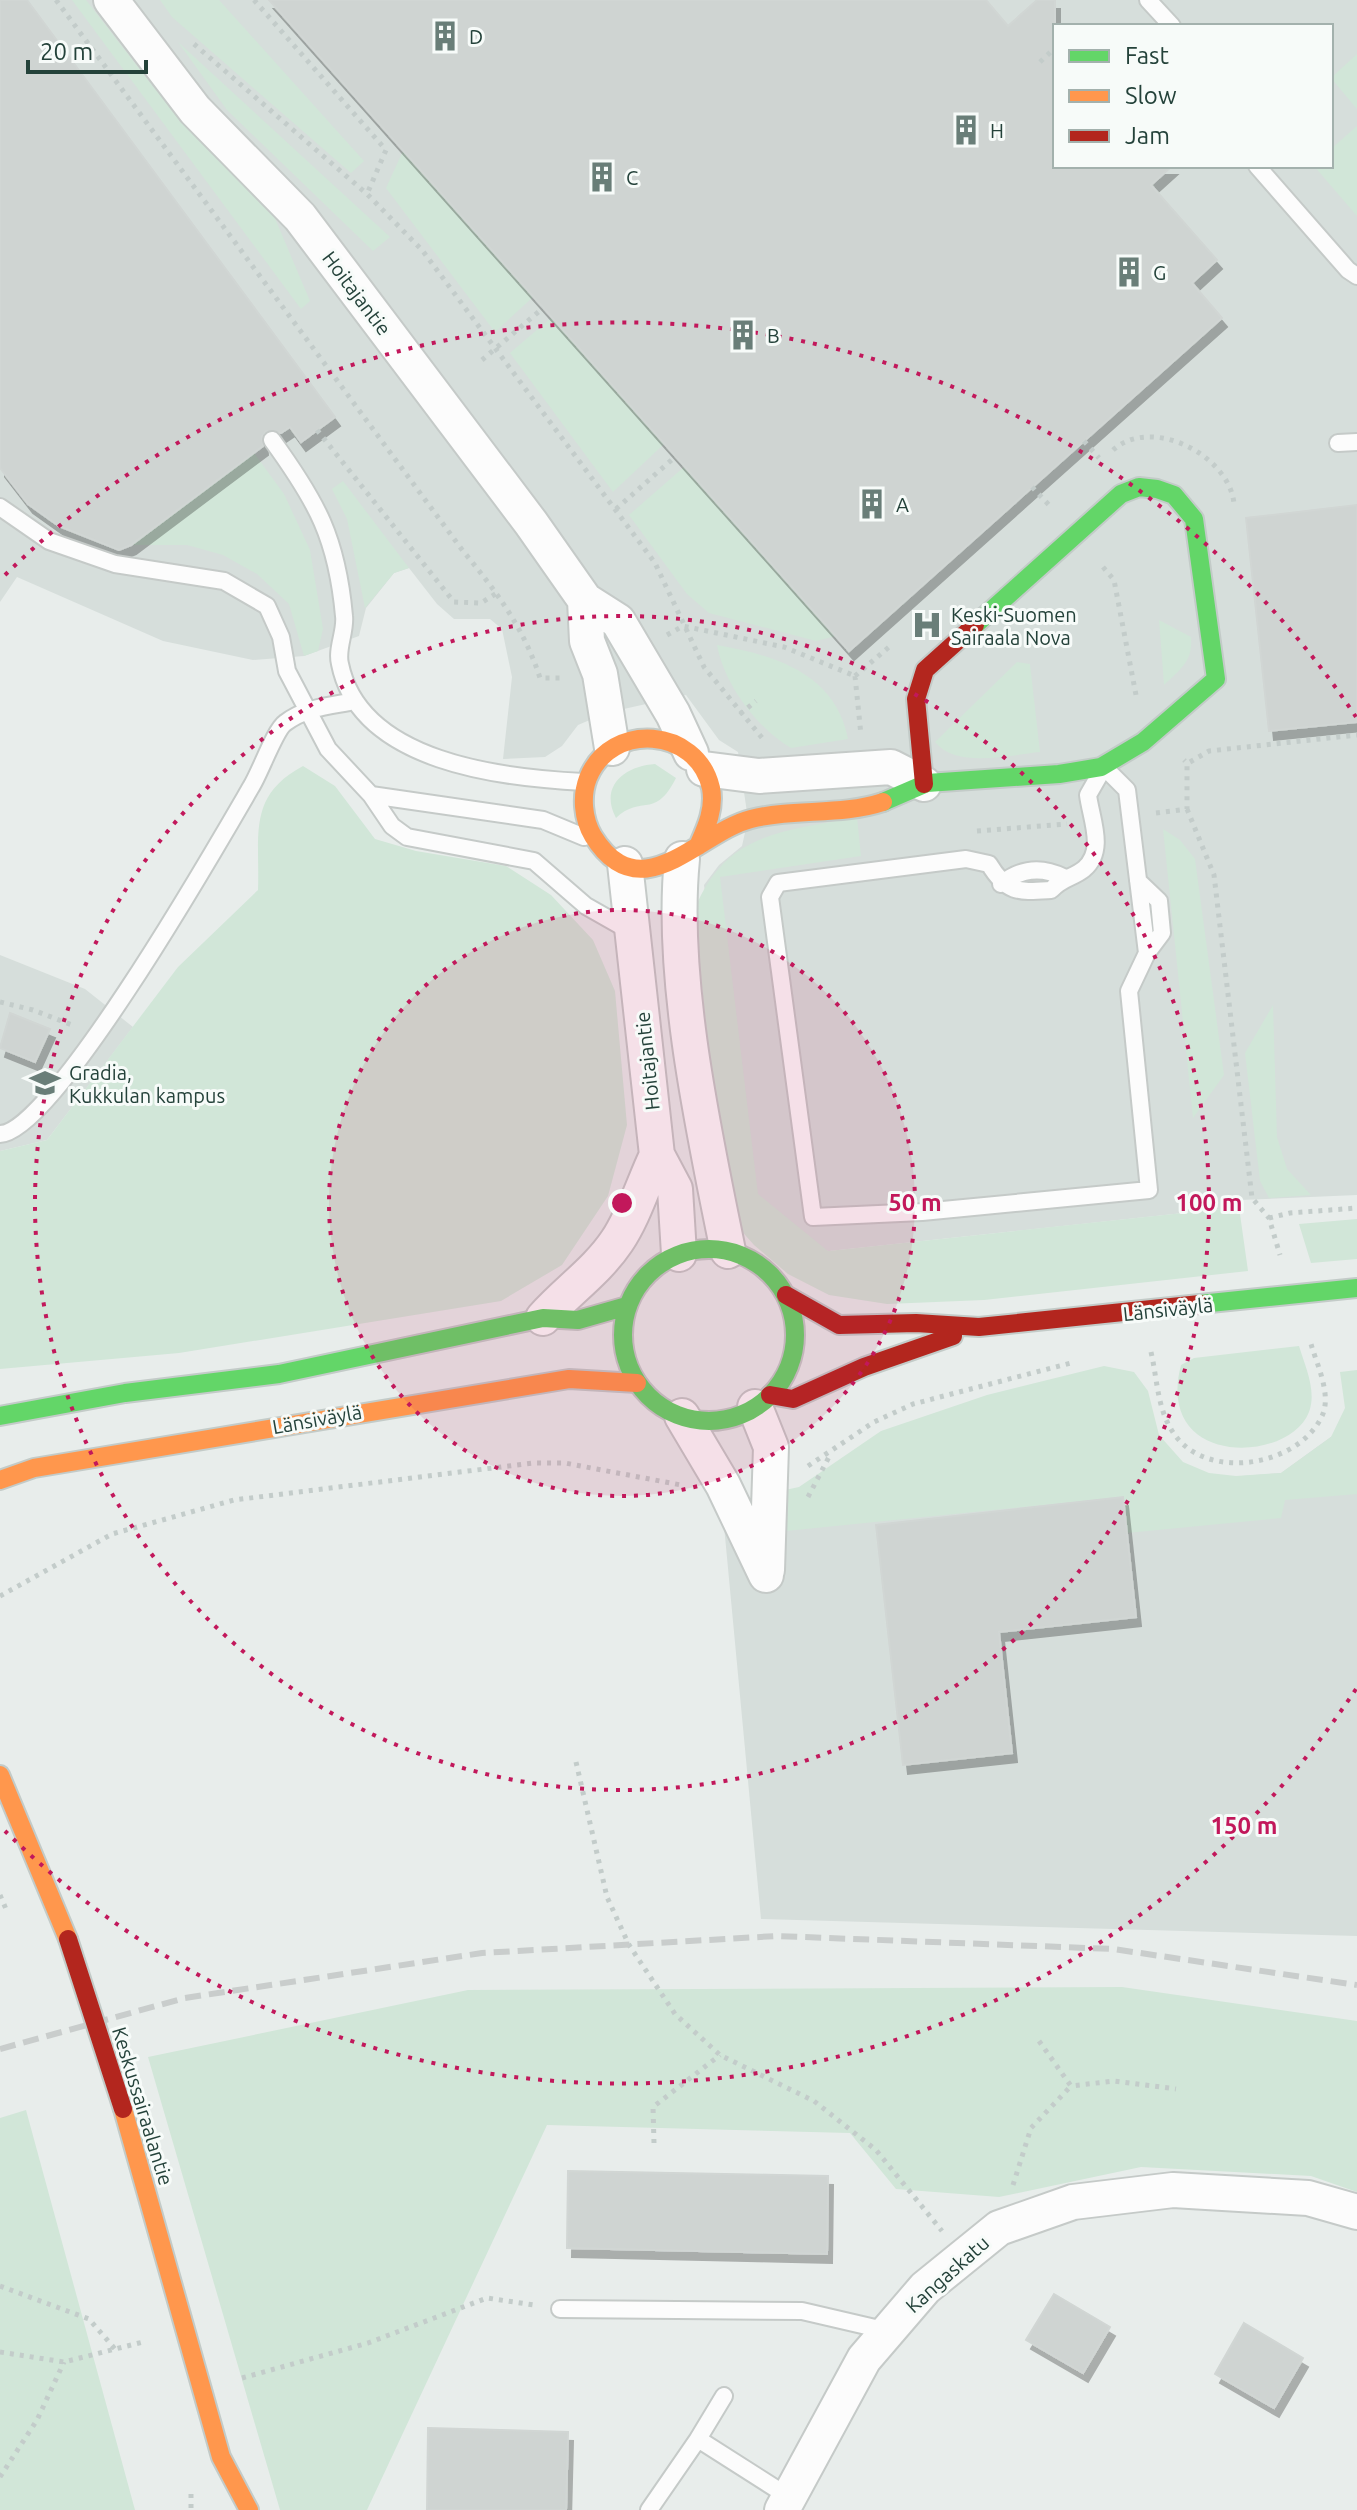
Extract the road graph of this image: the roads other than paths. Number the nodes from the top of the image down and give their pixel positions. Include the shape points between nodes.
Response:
1 (111, 0) edge
2 (1148, 0) edge
3 (1170, 24) edge
4 (1259, 168) edge
5 (1357, 276) edge
6 (272, 440) dead end
7 (1357, 442) edge
8 (1338, 443) dead end
9 (0, 507) edge
10 (585, 600) junction
11 (355, 701) junction
12 (308, 710) junction
13 (612, 748) junction
14 (697, 761) junction
15 (1104, 767) junction
16 (586, 782) junction
17 (924, 784) junction
18 (371, 795) junction
19 (595, 841) junction
20 (690, 852) junction
21 (625, 864) junction
22 (633, 932) junction
23 (0, 1134) edge
24 (657, 1155) junction
25 (728, 1251) junction
26 (679, 1254) junction
27 (1357, 1288) edge
28 (786, 1295) junction
29 (627, 1306) junction
30 (543, 1318) junction
31 (979, 1327) junction
32 (637, 1383) junction
33 (63, 1387) dead end
34 (125, 1393) junction
35 (763, 1401) junction
36 (0, 1416) edge
37 (682, 1416) junction
38 (0, 1480) edge
39 (0, 1775) edge
40 (1357, 2212) edge
41 (560, 2309) road end
42 (888, 2331) junction
43 (724, 2396) dead end
44 (698, 2439) junction
45 (221, 2457) junction
46 (217, 2497) dead end
47 (786, 2503) edge
48 (249, 2510) edge
49 (649, 2510) edge

1 - 10 street, Hoitajantie via 195,110 300,217
2 - 3 lane
4 - 5 lane
6 - 11 lane via 313,495 334,549 345,619 339,662
7 - 8 lane
9 - 12 lane via 49,541 115,564 224,581 267,606 281,637 287,671
10 - 13 street via 587,641 600,674
10 - 14 street, Hoitajantie via 618,621
11 - 12 lane
11 - 16 lane via 388,733 448,764 524,779
12 - 18 lane via 328,749
12 - 23 lane via 282,724 214,850 95,1035 39,1110
13 - 14 main road via 653,737 673,742
13 - 16 main road
14 - 17 street via 759,776 891,767
14 - 20 main road via 712,787 714,808 709,829
15 - 15 lane via 1127,790 1147,953 1129,991 1149,1190 813,1217 770,897 778,883 966,859 989,864 1001,884 1017,871 1048,869 1063,877 1082,871 1095,855 1097,838 1088,795
15 - 17 main road
15 - 17 main road via 1158,731 1216,679 1194,519 1174,495 1139,487 1121,494 925,670 916,699
16 - 19 main road via 582,803
17 - 20 main road via 872,805 748,819
18 - 19 lane via 543,820
18 - 22 lane via 392,826 407,837 534,861 586,906
19 - 21 main road
20 - 21 main road via 663,867
20 - 25 street via 677,904 688,1022
21 - 22 street, Hoitajantie
22 - 24 street, Hoitajantie
24 - 26 street, Hoitajantie via 675,1189
24 - 30 street via 619,1239
25 - 26 main road
25 - 28 main road via 762,1267
26 - 29 main road via 648,1274
27 - 31 main road, Länsiväylä
28 - 31 main road, Länsiväylä via 839,1325
28 - 35 main road via 794,1347 782,1380
29 - 30 main road via 578,1320
29 - 32 main road via 624,1344
30 - 34 main road via 279,1374
31 - 35 main road, Länsiväylä via 864,1367 793,1399
32 - 37 main road via 664,1408
32 - 38 main road, Länsiväylä via 569,1379 50,1465
33 - 34 main road
34 - 36 main road
35 - 37 main road via 719,1420
35 - 37 street via 771,1447 766,1575 723,1485
39 - 45 main road, Keskussairaalantie, bridge via 68,1939 123,2109
40 - 42 street, Kangaskatu via 1308,2198 1173,2190 1073,2202 999,2228 925,2288
41 - 42 lane via 802,2311
42 - 47 street, Kangaskatu via 864,2359
43 - 44 lane
44 - 47 lane
44 - 49 lane
45 - 46 main road, Keskussairaalantie
45 - 48 main road, Keskussairaalantie

